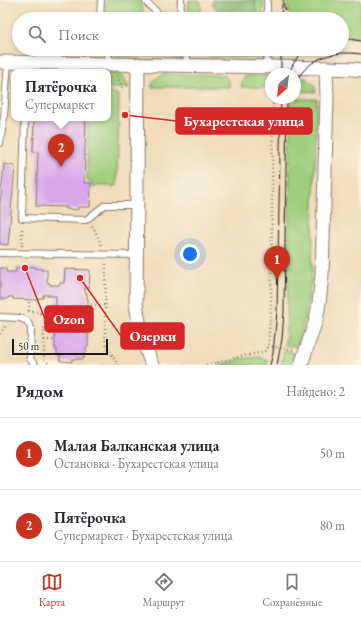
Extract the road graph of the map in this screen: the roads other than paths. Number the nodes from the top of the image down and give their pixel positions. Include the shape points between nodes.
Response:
1 (101, 0) edge
2 (146, 0) edge
3 (181, 0) edge
4 (267, 0) edge
5 (100, 12) edge
6 (157, 12) edge
7 (180, 12) edge
8 (267, 12) edge
9 (108, 56) edge
10 (186, 56) edge
11 (267, 56) edge
12 (4, 62) edge
13 (138, 64) junction
14 (189, 65) junction
15 (267, 67) junction
16 (326, 68) junction
17 (114, 69) junction
18 (361, 70) edge
19 (25, 121) edge
20 (0, 143) edge
21 (136, 205) junction
22 (0, 253) edge
23 (136, 255) junction
24 (0, 318) edge
25 (35, 365) edge
26 (152, 365) edge
27 (300, 365) edge

1 - 5 lane
2 - 6 lane
3 - 7 lane
4 - 8 lane
9 - 17 lane
10 - 14 lane
11 - 15 lane
12 - 17 street
12 - 20 lane via 4,117
13 - 14 street
13 - 17 street
13 - 21 street
14 - 15 street
15 - 16 street
16 - 18 street
16 - 27 street via 322,275 316,320
19 - 21 lane via 22,218 86,220 105,205
21 - 23 street
22 - 23 lane
23 - 26 street via 138,320 141,337
24 - 25 lane via 20,318 27,322 30,328 30,359

